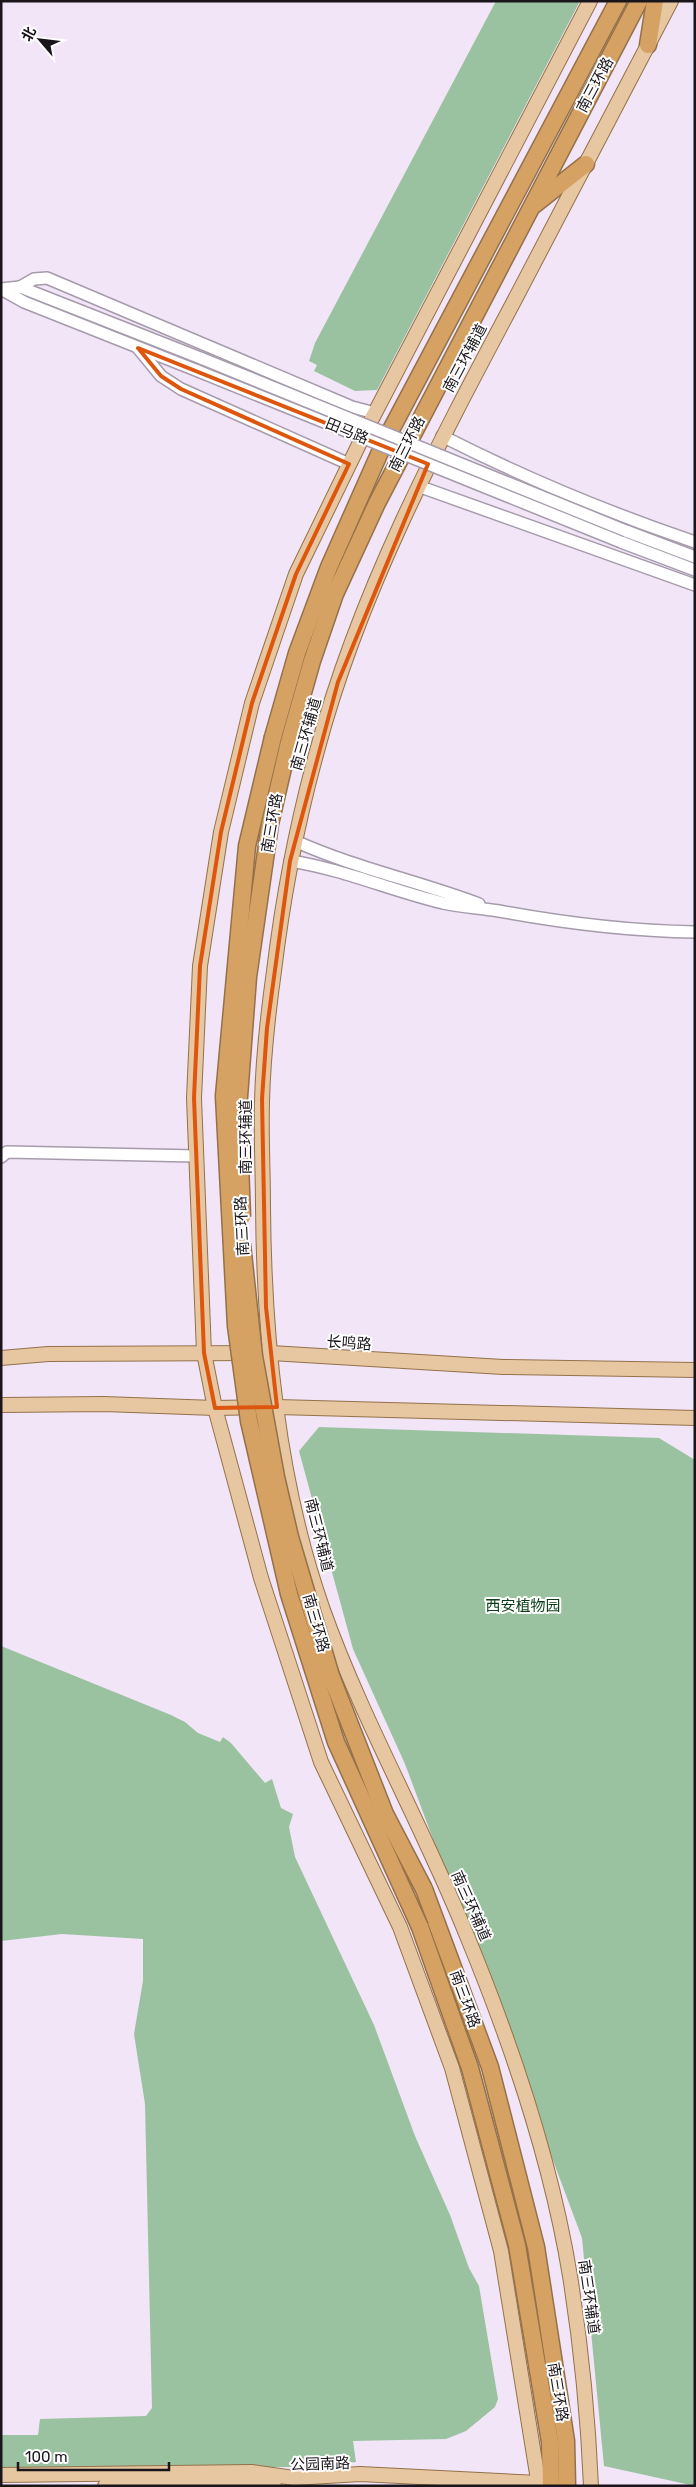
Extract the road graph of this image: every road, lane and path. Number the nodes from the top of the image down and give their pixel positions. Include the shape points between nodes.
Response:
1 (590, 1) edge
2 (609, 1) edge
3 (618, 1) edge
4 (638, 1) edge
5 (655, 1) edge
6 (671, 1) edge
7 (601, 33) junction
8 (648, 45) junction
9 (586, 164) junction
10 (529, 210) junction
11 (20, 287) junction
12 (1, 289) edge
13 (138, 348) junction
14 (375, 413) junction
15 (442, 436) junction
16 (350, 464) junction
17 (418, 486) junction
18 (695, 542) edge
19 (695, 556) edge
20 (695, 570) edge
21 (695, 585) edge
22 (295, 841) junction
23 (290, 861) junction
24 (499, 911) junction
25 (695, 932) edge
26 (196, 1156) junction
27 (1, 1157) edge
28 (204, 1353) junction
29 (271, 1353) junction
30 (1, 1358) edge
31 (695, 1370) edge
32 (1, 1405) edge
33 (277, 1407) junction
34 (215, 1408) junction
35 (695, 1418) edge
36 (1, 2475) edge
37 (541, 2485) edge
38 (105, 2486) edge
39 (567, 2486) edge
40 (591, 2486) edge

1 - 14 main road
2 - 7 highway
3 - 7 highway, 南三环路
4 - 10 highway, 南三环路
5 - 8 highway
6 - 8 main road, 南三环辅道
7 - 37 highway, 南三环路, bridge via 384,443 329,567 297,653 272,737 247,846 224,1096 236,1326 250,1421 289,1594 336,1742 420,1927 470,2068 517,2245 550,2442
8 - 9 main road, 南三环辅道
9 - 10 highway
9 - 15 main road, 南三环辅道
10 - 39 highway, 南三环路, bridge via 399,458 335,594 312,661 270,824 248,977 238,1110 242,1246 254,1356 290,1537 331,1676 386,1814 424,1889 490,2067 536,2246 566,2442
11 - 12 street, 田马路
11 - 14 street via 34,279 47,278 352,407
11 - 19 street, 田马路, bridge
12 - 13 street, 田马路 via 24,302
13 - 16 street via 161,376 180,389
13 - 20 street, 田马路, bridge
14 - 16 main road
15 - 17 main road, 南三环辅道
15 - 18 street via 490,460
16 - 26 main road via 296,574 252,703 221,832 200,966 194,1098
17 - 21 street
17 - 22 main road, 南三环辅道 via 385,559 338,682 317,750
22 - 23 main road, 南三环辅道
22 - 24 street via 391,877 446,891
23 - 24 street via 320,865 394,891 446,904
23 - 29 main road, 南三环辅道 via 267,1028 262,1098 264,1263
24 - 25 street via 602,927
26 - 27 street via 6,1152
26 - 28 main road
28 - 29 main road, 长鸣路
28 - 30 main road, 长鸣路 via 48,1354
28 - 34 main road
29 - 31 main road, 长鸣路 via 503,1367
29 - 33 main road, 南三环辅道
32 - 34 main road
33 - 34 main road
33 - 35 main road
33 - 40 main road, 南三环辅道 via 303,1543 323,1610 373,1730 465,1930 498,2014 544,2159 569,2271 584,2385
34 - 37 main road via 261,1578 321,1762 400,1927 452,2068 501,2251
36 - 37 main road via 252,2472 294,2478 360,2474
37 - 38 main road, 公园南路 via 369,2479

